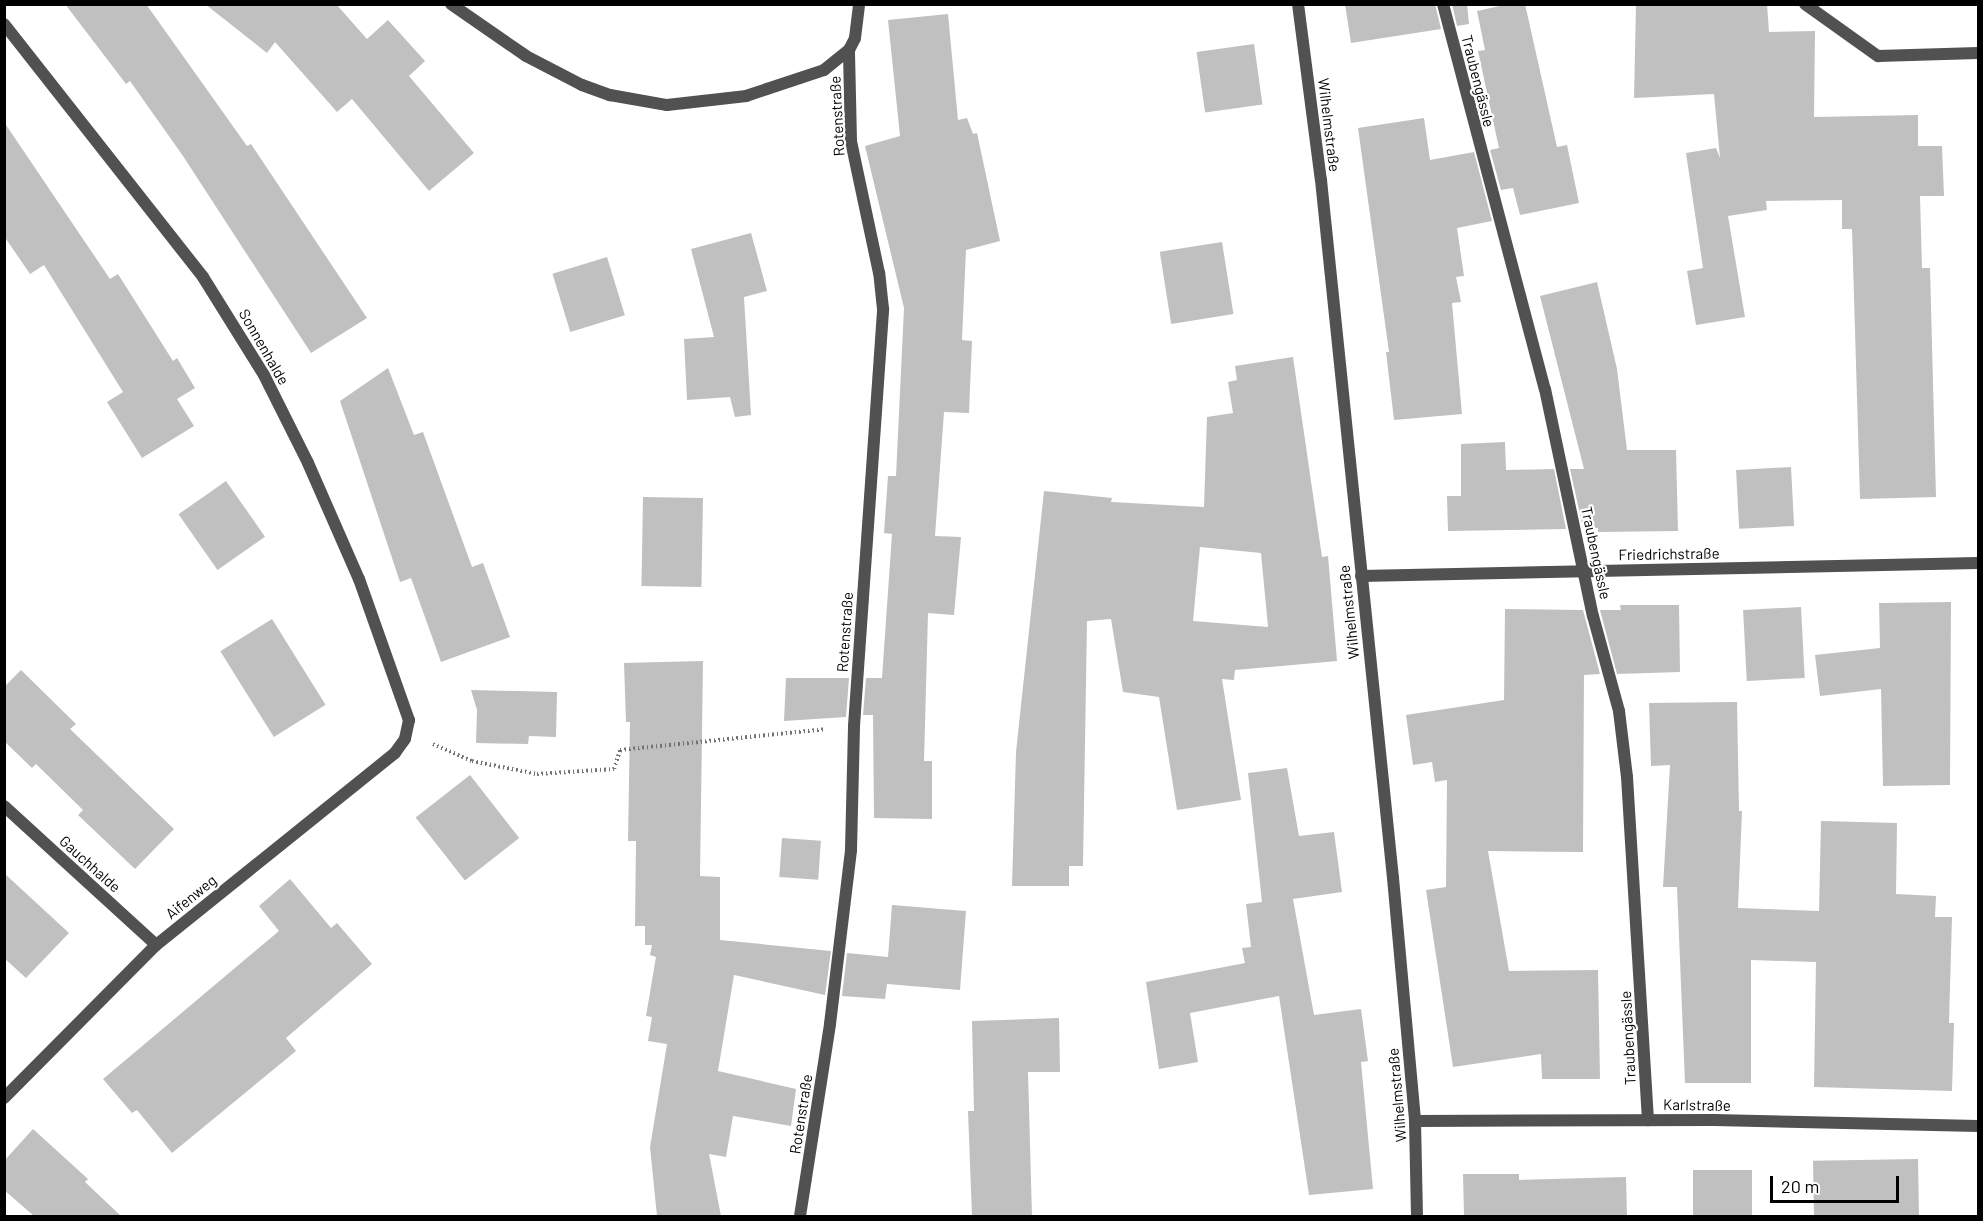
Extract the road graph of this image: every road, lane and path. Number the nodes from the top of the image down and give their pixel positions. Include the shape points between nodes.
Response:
1 (451, 4) edge
2 (859, 4) edge
3 (1298, 4) edge
4 (1443, 4) edge
5 (1805, 4) edge
6 (4, 24) edge
7 (849, 50) junction
8 (1978, 53) edge
9 (1978, 563) edge
10 (1583, 569) junction
11 (1361, 576) junction
12 (854, 726) junction
13 (408, 733) junction
14 (4, 807) edge
15 (156, 945) junction
16 (4, 1098) edge
17 (1415, 1120) junction
18 (1648, 1120) junction
19 (1978, 1126) edge
20 (800, 1216) edge
21 (1417, 1216) edge

1 - 7 street via 496,37 582,85 610,95 667,105 720,102 776,88 824,70
2 - 7 street via 858,27
3 - 11 street, Wilhelmstraße via 1322,192
4 - 10 street, Traubengässle via 1545,389
5 - 8 street via 1878,56
6 - 13 street, Sonnenhalde via 196,268 264,375 309,463 359,579 407,704
7 - 12 street, Rotenstraße via 851,141 883,309
9 - 10 street, Friedrichstraße
10 - 11 street, Friedrichstraße
10 - 18 street, Traubengässle via 1623,730
11 - 17 street, Wilhelmstraße
12 - 13 path via 620,750 614,769 537,774 472,761
12 - 20 street, Rotenstraße via 851,850
13 - 15 street, Aifenweg via 395,753
14 - 15 street, Gauchhalde
15 - 16 street, Aifenweg
17 - 18 street, Karlstraße
17 - 21 street, Wilhelmstraße
18 - 19 street, Karlstraße

